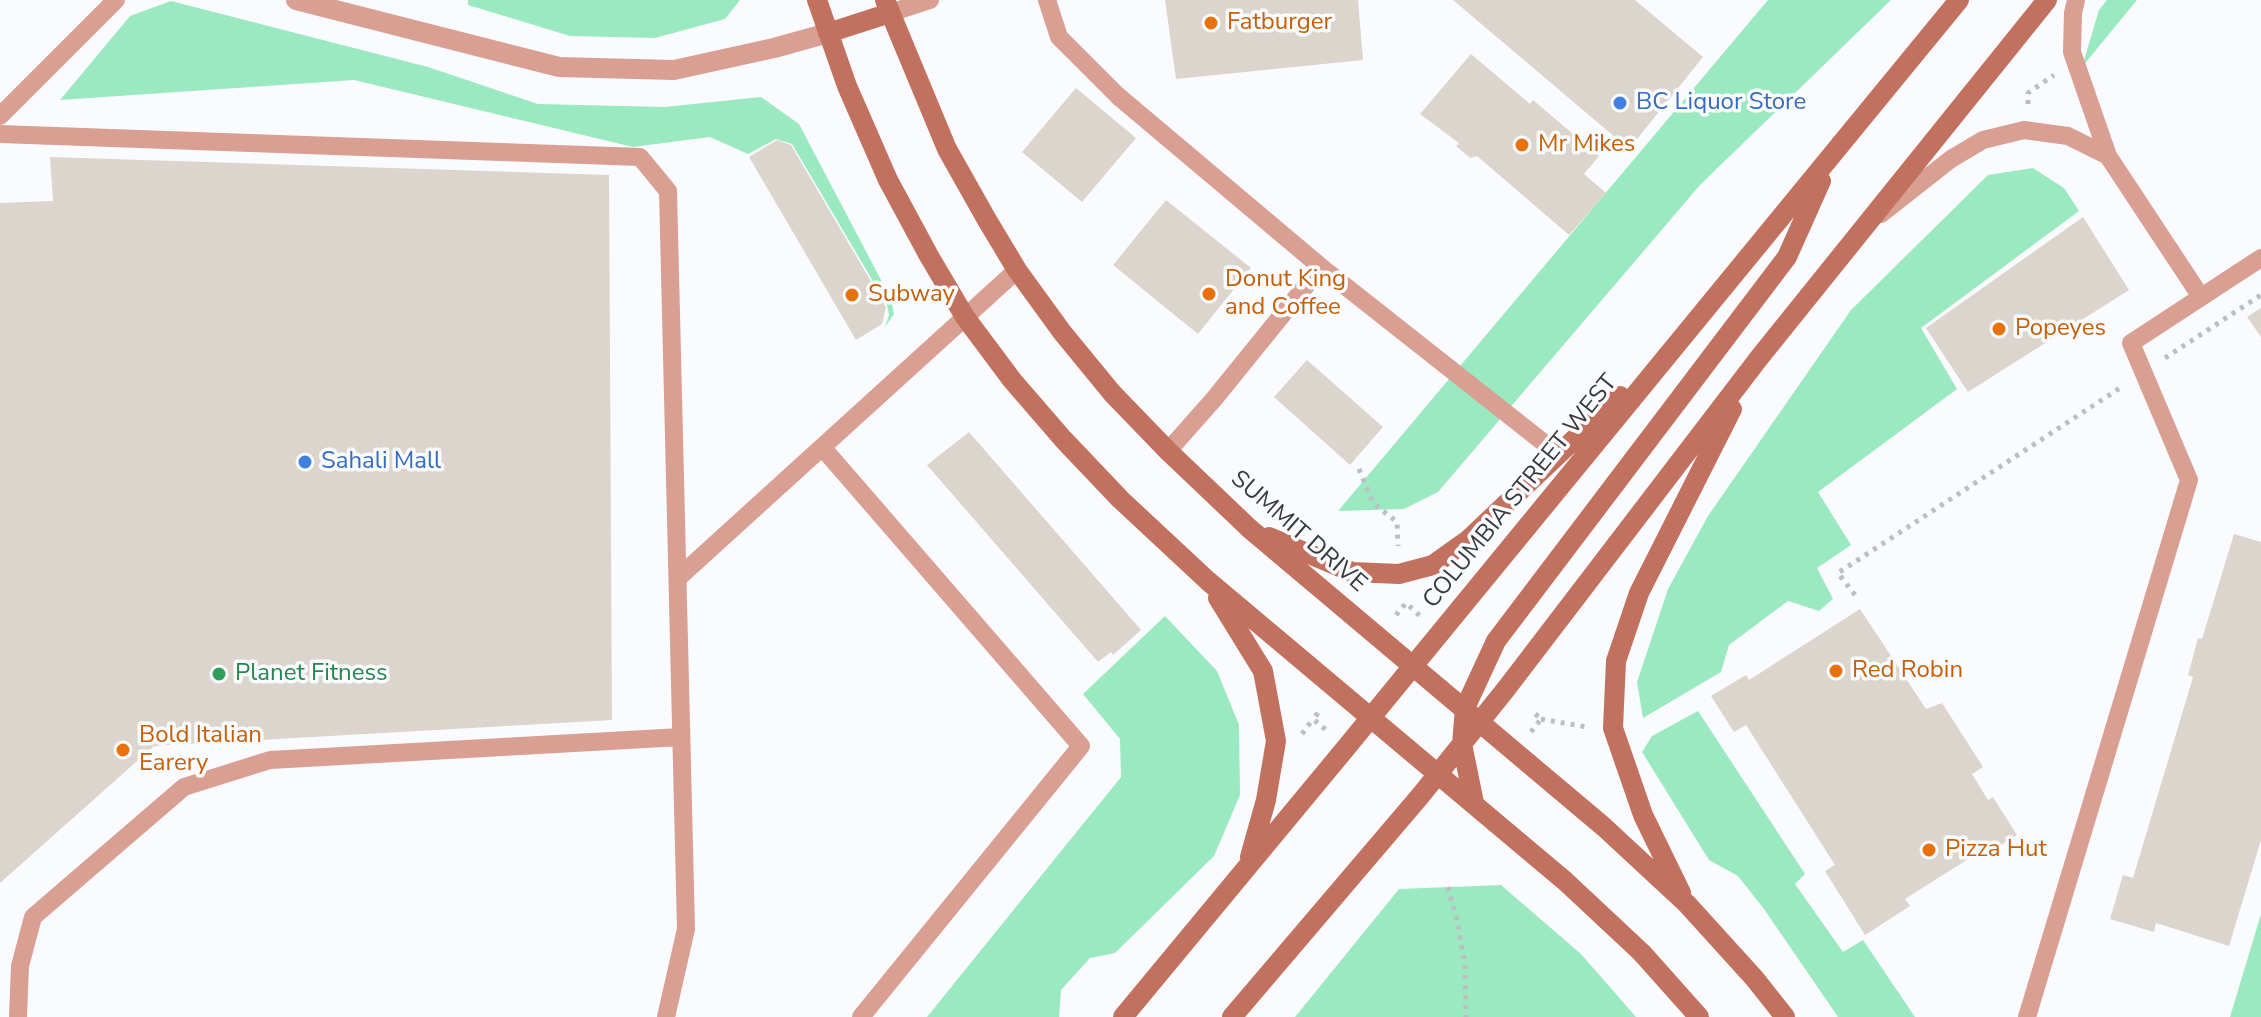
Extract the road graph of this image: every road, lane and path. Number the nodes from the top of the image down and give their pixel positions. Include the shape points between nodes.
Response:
1 (116, 0) edge
2 (296, 0) edge
3 (817, 0) edge
4 (930, 0) edge
5 (1047, 0) edge
6 (1959, 0) edge
7 (2047, 0) edge
8 (2076, 0) edge
9 (888, 6) edge
10 (828, 33) junction
11 (2055, 74) dead end
12 (0, 116) edge
13 (2028, 117) dead end
14 (0, 134) edge
15 (1833, 155) junction
16 (2108, 156) junction
17 (1863, 229) junction
18 (2261, 258) edge
19 (1321, 267) junction
20 (1017, 270) junction
21 (2261, 295) edge
22 (2201, 297) junction
23 (965, 317) junction
24 (1681, 339) junction
25 (1759, 358) junction
26 (2143, 372) junction
27 (822, 447) junction
28 (1168, 451) junction
29 (1558, 454) junction
30 (1359, 469) dead end
31 (1250, 529) junction
32 (1398, 557) dead end
33 (678, 578) junction
34 (1208, 581) junction
35 (1855, 595) dead end
36 (1396, 615) dead end
37 (1425, 619) dead end
38 (1413, 665) junction
39 (1533, 712) dead end
40 (1318, 713) dead end
41 (1472, 715) junction
42 (1370, 718) junction
43 (1541, 719) junction
44 (1592, 728) dead end
45 (1329, 734) dead end
46 (1528, 735) dead end
47 (681, 737) junction
48 (1462, 744) junction
49 (1438, 773) junction
50 (1474, 803) junction
51 (1248, 865) junction
52 (1448, 887) dead end
53 (1687, 904) junction
54 (18, 1017) edge
55 (666, 1017) edge
56 (861, 1017) edge
57 (1123, 1017) edge
58 (1232, 1017) edge
59 (1466, 1017) edge
60 (1699, 1017) edge
61 (1785, 1017) edge
62 (2027, 1017) edge

1 - 12 lane
2 - 10 street via 559,67 674,70
3 - 10 main road
4 - 9 lane
5 - 19 lane via 1059,37 1118,96
6 - 15 main road, COLUMBIA STREET WEST
7 - 17 main road
8 - 16 lane via 2072,52
9 - 10 main road
9 - 20 main road, SUMMIT DRIVE via 947,149
10 - 23 main road via 888,180
11 - 13 path via 2028,93
14 - 33 lane via 640,157 668,191
15 - 24 main road, COLUMBIA STREET WEST
15 - 41 main road via 1787,257 1496,641
16 - 17 lane via 2068,136 2024,130 1983,140
16 - 22 lane
17 - 25 main road
18 - 22 lane
19 - 28 lane
19 - 29 lane
20 - 23 lane
20 - 28 main road, SUMMIT DRIVE via 1112,393
21 - 26 path
22 - 26 lane via 2131,343
23 - 27 lane
23 - 34 main road via 1063,439
24 - 29 main road
24 - 38 main road, COLUMBIA STREET WEST
25 - 41 main road
25 - 53 main road via 1639,593 1616,661 1613,728 1643,815
26 - 35 path via 1838,573
26 - 62 lane via 2189,480
27 - 33 lane
27 - 56 lane via 1081,746
28 - 31 main road, SUMMIT DRIVE
29 - 31 main road via 1468,540 1433,565 1399,574 1352,572
30 - 32 path via 1373,503 1397,522
31 - 38 main road, SUMMIT DRIVE
33 - 47 lane
34 - 42 main road
34 - 51 main road via 1263,671 1276,741
36 - 37 path via 1406,603
38 - 41 main road, SUMMIT DRIVE
38 - 42 main road, COLUMBIA STREET WEST
39 - 43 path
40 - 45 path via 1313,719
41 - 48 main road
41 - 53 main road, SUMMIT DRIVE
42 - 49 main road
42 - 51 main road, COLUMBIA STREET WEST
43 - 44 path
43 - 46 path
47 - 54 lane via 270,760 184,787 33,917 20,966
47 - 55 lane via 686,929
48 - 49 main road
48 - 50 main road
49 - 50 main road
49 - 58 main road
50 - 60 main road via 1642,953
51 - 57 main road, COLUMBIA STREET WEST
52 - 59 path via 1465,965
53 - 61 main road, SUMMIT DRIVE

